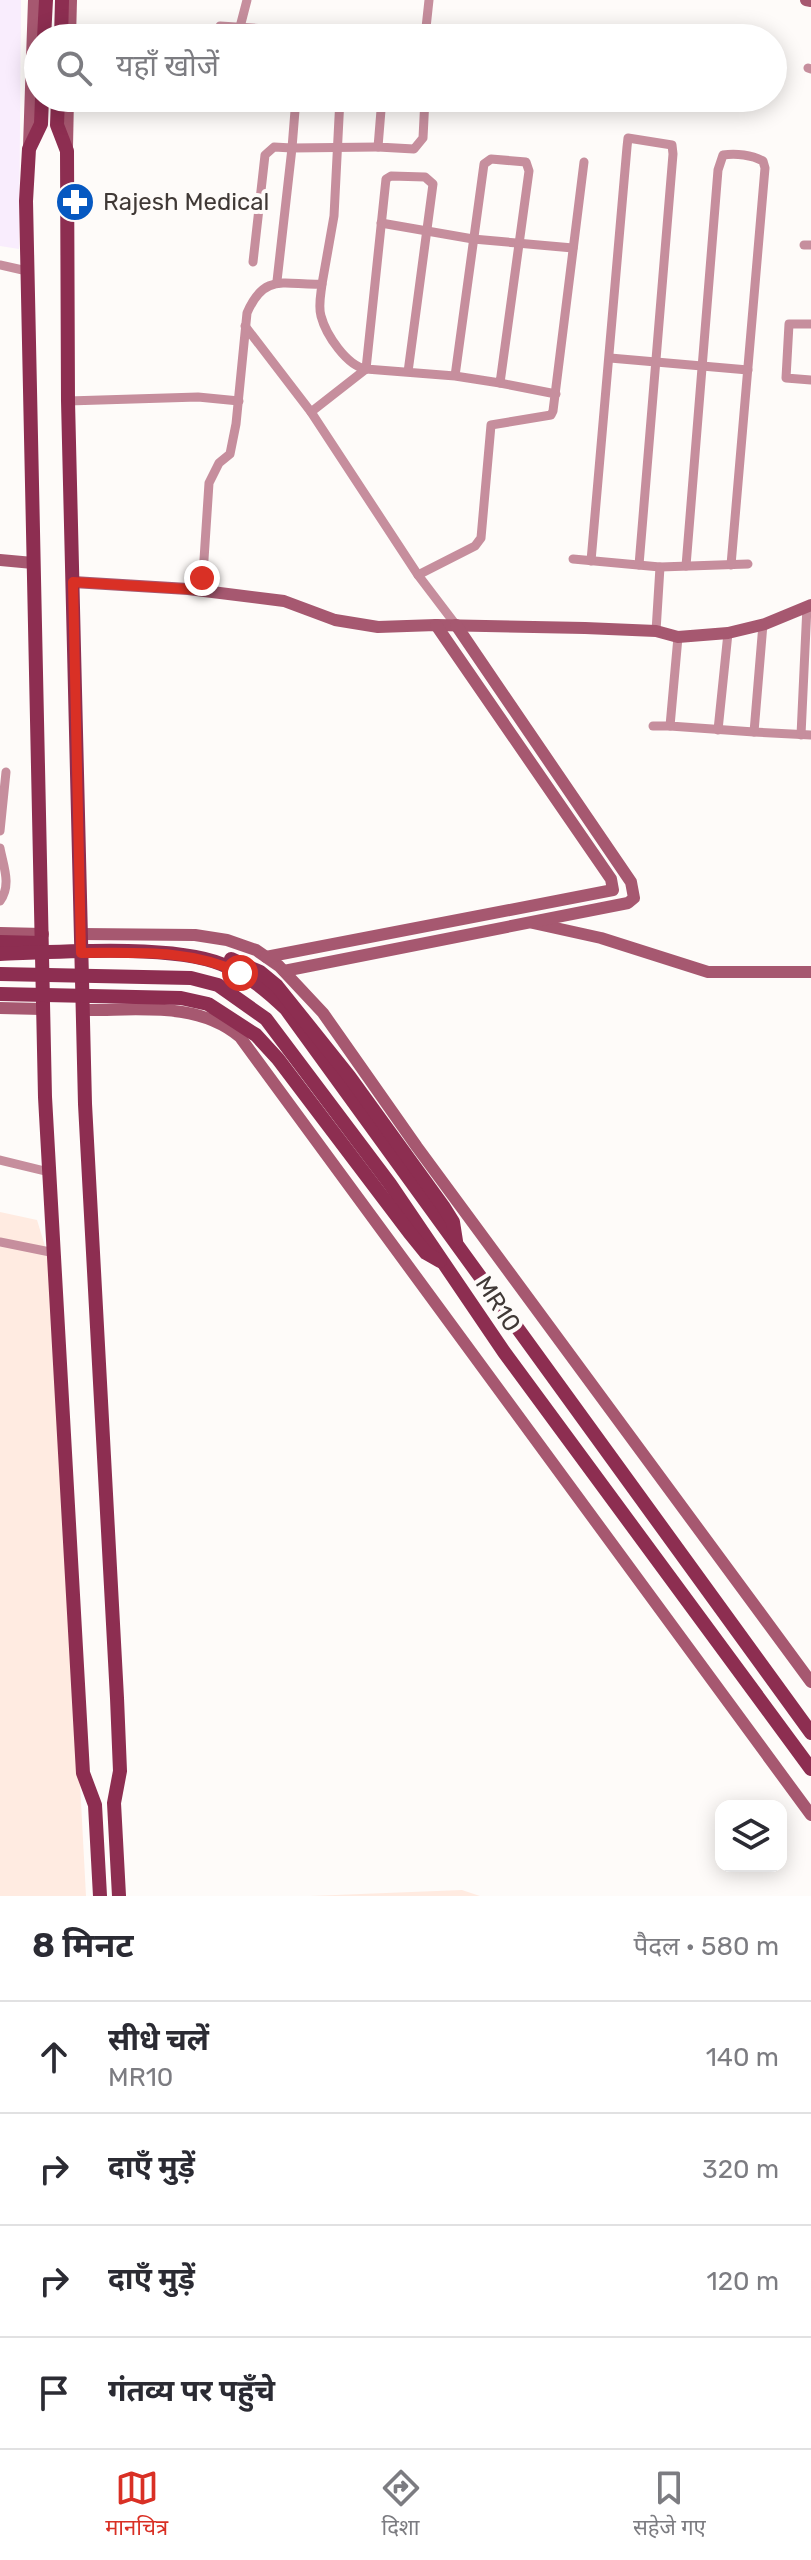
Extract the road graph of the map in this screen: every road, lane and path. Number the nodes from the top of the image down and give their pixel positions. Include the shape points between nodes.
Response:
1 (34, 0) edge
2 (46, 0) edge
3 (62, 0) edge
4 (71, 0) edge
5 (244, 0) edge
6 (429, 0) edge
7 (33, 24) edge
8 (45, 24) edge
9 (61, 24) edge
10 (70, 24) edge
11 (240, 24) edge
12 (426, 24) edge
13 (30, 112) edge
14 (41, 112) edge
15 (57, 112) edge
16 (68, 112) edge
17 (295, 112) edge
18 (340, 112) edge
19 (381, 112) edge
20 (423, 112) edge
21 (339, 145) junction
22 (378, 147) junction
23 (292, 148) junction
24 (29, 149) junction
25 (67, 151) junction
26 (584, 162) dead end
27 (381, 223) junction
28 (425, 232) junction
29 (473, 239) junction
30 (519, 242) junction
31 (573, 248) junction
32 (253, 262) dead end
33 (0, 265) edge
34 (27, 271) junction
35 (277, 281) junction
36 (322, 284) junction
37 (811, 324) edge
38 (245, 326) junction
39 (610, 358) junction
40 (655, 362) junction
41 (703, 366) junction
42 (366, 369) junction
43 (748, 370) junction
44 (408, 372) junction
45 (455, 376) junction
46 (811, 380) edge
47 (500, 383) junction
48 (556, 394) junction
49 (68, 401) junction
50 (239, 401) junction
51 (311, 412) junction
52 (573, 559) dead end
53 (0, 560) edge
54 (591, 561) junction
55 (33, 563) junction
56 (748, 564) dead end
57 (639, 565) junction
58 (731, 565) junction
59 (686, 566) junction
60 (660, 567) junction
61 (418, 575) junction
62 (73, 582) junction
63 (202, 590) junction
64 (809, 606) edge
65 (763, 624) junction
66 (436, 625) junction
67 (456, 625) junction
68 (656, 631) junction
69 (728, 633) junction
70 (678, 637) junction
71 (653, 726) dead end
72 (670, 726) junction
73 (718, 730) junction
74 (754, 732) junction
75 (806, 735) edge
76 (6, 772) dead end
77 (0, 831) edge
78 (0, 848) edge
79 (0, 901) edge
80 (498, 912) junction
81 (529, 922) junction
82 (0, 933) edge
83 (43, 934) junction
84 (81, 934) junction
85 (0, 942) edge
86 (43, 953) junction
87 (81, 953) junction
88 (0, 954) edge
89 (266, 957) junction
90 (284, 971) junction
91 (811, 972) edge
92 (0, 974) edge
93 (43, 977) junction
94 (82, 977) junction
95 (0, 994) edge
96 (0, 1008) edge
97 (42, 1009) junction
98 (82, 1010) junction
99 (0, 1160) edge
100 (49, 1172) junction
101 (0, 1242) edge
102 (457, 1245) junction
103 (55, 1253) junction
104 (447, 1266) junction
105 (811, 1682) edge
106 (811, 1733) edge
107 (811, 1769) edge
108 (811, 1815) edge
109 (100, 1896) edge
110 (119, 1896) edge

1 - 7 street
2 - 8 main road
3 - 9 main road
4 - 10 street
5 - 11 street
6 - 12 street
13 - 24 street
14 - 24 main road
15 - 25 main road
16 - 25 street
17 - 23 street
18 - 21 street
19 - 22 street
20 - 22 street via 420,143 414,149
21 - 22 street
21 - 23 street
21 - 36 street
23 - 32 street via 274,147 265,155
23 - 35 street
24 - 34 main road
25 - 49 main road
26 - 31 street
27 - 28 street
27 - 28 street via 386,179 425,177 433,184
27 - 42 street
28 - 29 street
28 - 44 street
29 - 30 street
29 - 30 street via 484,164 511,160 526,162 529,171
29 - 45 street
30 - 31 street
30 - 47 street
31 - 48 street
33 - 34 street
34 - 55 main road
35 - 36 street
35 - 38 street via 254,297
36 - 42 street via 320,310 329,332 350,362
37 - 46 street via 789,324 786,378
38 - 50 street
38 - 51 street
39 - 40 street
39 - 40 street via 628,138 636,137 672,145 673,154
39 - 54 street
40 - 41 street
40 - 57 street
41 - 43 street
41 - 43 street via 718,170 723,155 731,154 756,157 765,168
41 - 59 street
42 - 44 street
42 - 51 street
43 - 58 street
44 - 45 street
45 - 47 street
47 - 48 street
48 - 61 street via 551,415 491,425 481,538
49 - 50 street
49 - 62 main road
50 - 63 street via 230,454 209,483
51 - 61 street
52 - 54 street
53 - 55 street
54 - 57 street
55 - 83 main road
56 - 58 street
57 - 60 street
58 - 59 street
59 - 60 street
60 - 68 street
61 - 67 street
62 - 63 street
62 - 84 main road
63 - 66 street via 284,601 335,620 378,627
64 - 65 street
64 - 75 street
65 - 69 street
65 - 74 street
66 - 67 street
66 - 80 street via 611,879 613,890
67 - 68 street
67 - 81 street via 631,882 634,898 628,903
68 - 70 street
69 - 70 street
69 - 73 street
70 - 72 street
71 - 72 street
72 - 73 street
73 - 74 street
74 - 75 street
76 - 77 street
78 - 79 street via 6,868
80 - 81 street
80 - 89 street
81 - 90 street
81 - 91 street via 708,972
82 - 83 street
83 - 86 main road
84 - 87 main road
84 - 89 street via 195,935 227,940
85 - 102 main road via 182,945 210,950 260,972 302,1015 443,1206 453,1222
86 - 87 main road, MR10
86 - 88 main road, MR10
86 - 93 main road
87 - 94 main road
87 - 102 main road, MR10 via 182,954 218,962 263,987 286,1009
89 - 90 street
90 - 105 street via 323,1013
92 - 93 main road, MR10
93 - 94 main road, MR10
93 - 97 main road
94 - 98 main road
94 - 104 main road, MR10 via 191,978 240,998 266,1019
95 - 104 main road via 181,998 232,1017 278,1059 426,1253
96 - 97 street
97 - 100 main road
98 - 108 street via 189,1012 216,1020 240,1037
98 - 110 main road via 120,1771 114,1803
99 - 100 street
100 - 103 main road
101 - 103 street
102 - 106 main road, MR10
103 - 109 main road via 83,1773 95,1805
104 - 107 main road, MR10 via 504,1352

